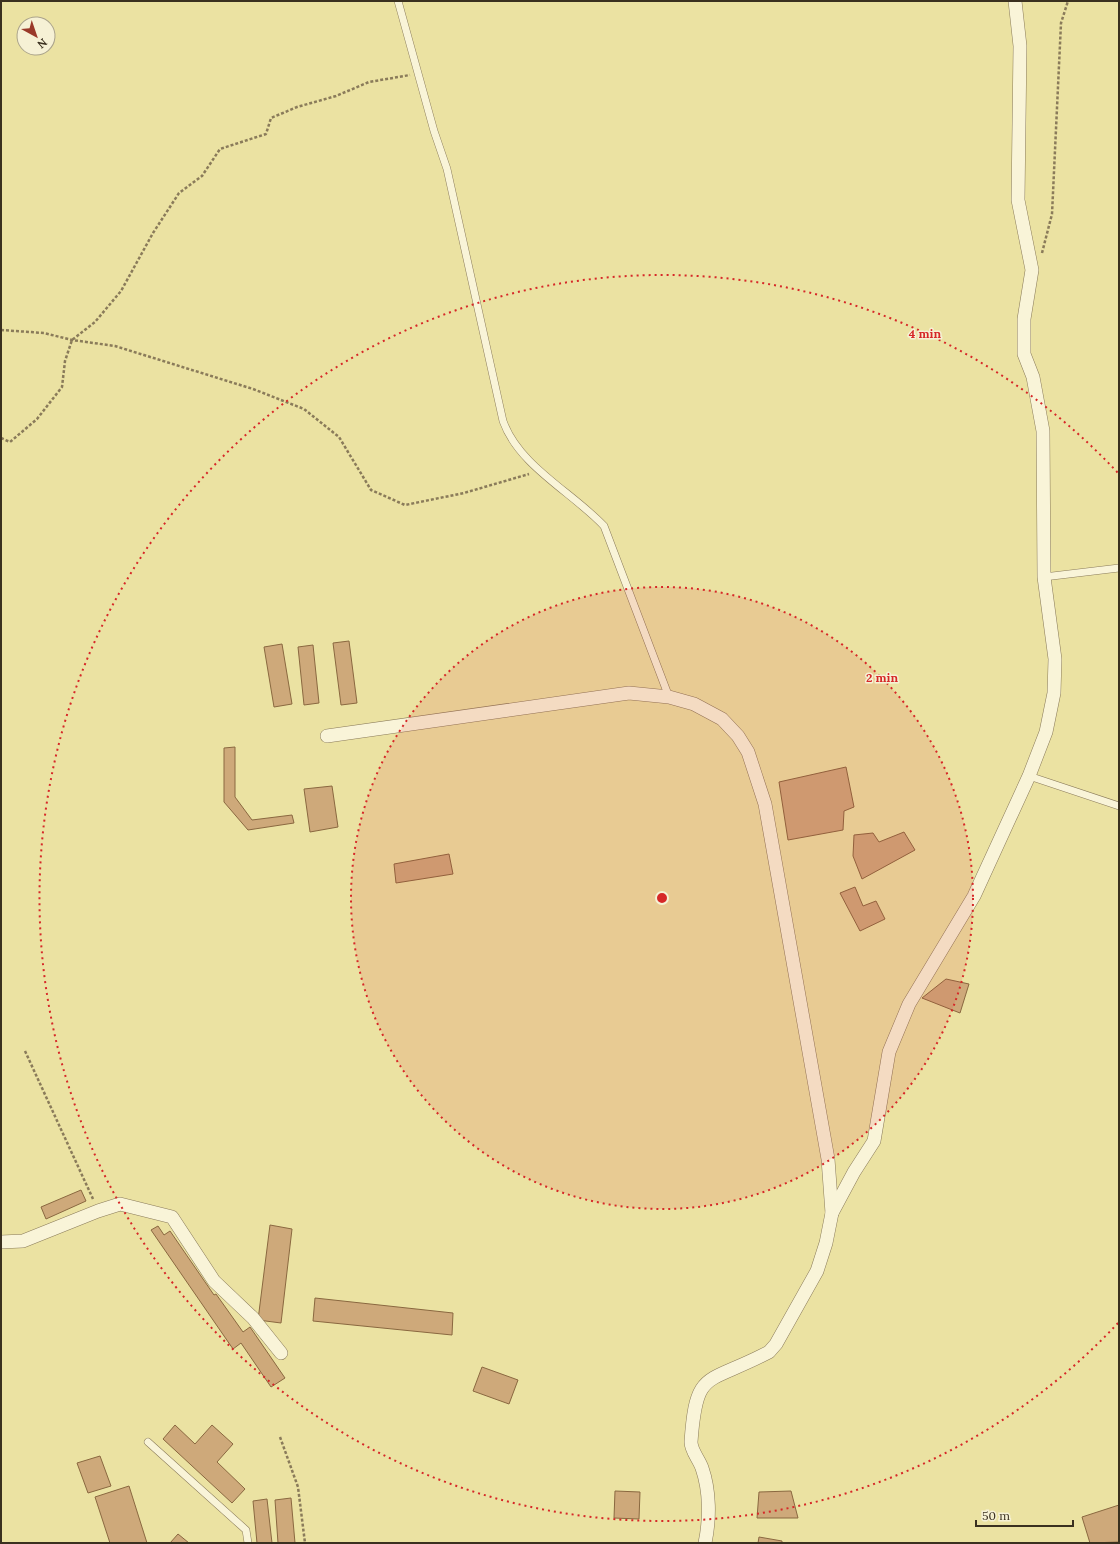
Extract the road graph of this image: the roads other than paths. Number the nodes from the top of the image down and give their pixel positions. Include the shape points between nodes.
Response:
1 (398, 1) edge
2 (1015, 1) edge
3 (1119, 568) edge
4 (1044, 577) junction
5 (669, 697) junction
6 (327, 736) dead end
7 (1029, 776) junction
8 (1119, 806) edge
9 (832, 1213) junction
10 (1, 1242) edge
11 (281, 1353) dead end
12 (148, 1442) dead end
13 (248, 1543) edge
14 (705, 1543) edge

1 - 5 lane via 447,170 502,421 508,436 522,454 604,526
2 - 4 street via 1020,46 1018,200 1032,270 1024,319 1024,354 1033,377 1044,432
3 - 4 lane
4 - 7 street via 1055,659 1054,693 1046,732
5 - 6 street via 629,693
5 - 9 street via 694,704 722,719 738,736 748,752 765,804 828,1160
7 - 8 lane
7 - 9 street via 974,896 909,1004 889,1052 874,1141
9 - 14 street via 817,1271 776,1344 769,1352 712,1378 703,1385 696,1400 691,1442 702,1467 706,1486 708,1514
10 - 11 street via 22,1241 120,1204 172,1217 214,1281 254,1318
12 - 13 lane via 246,1530

